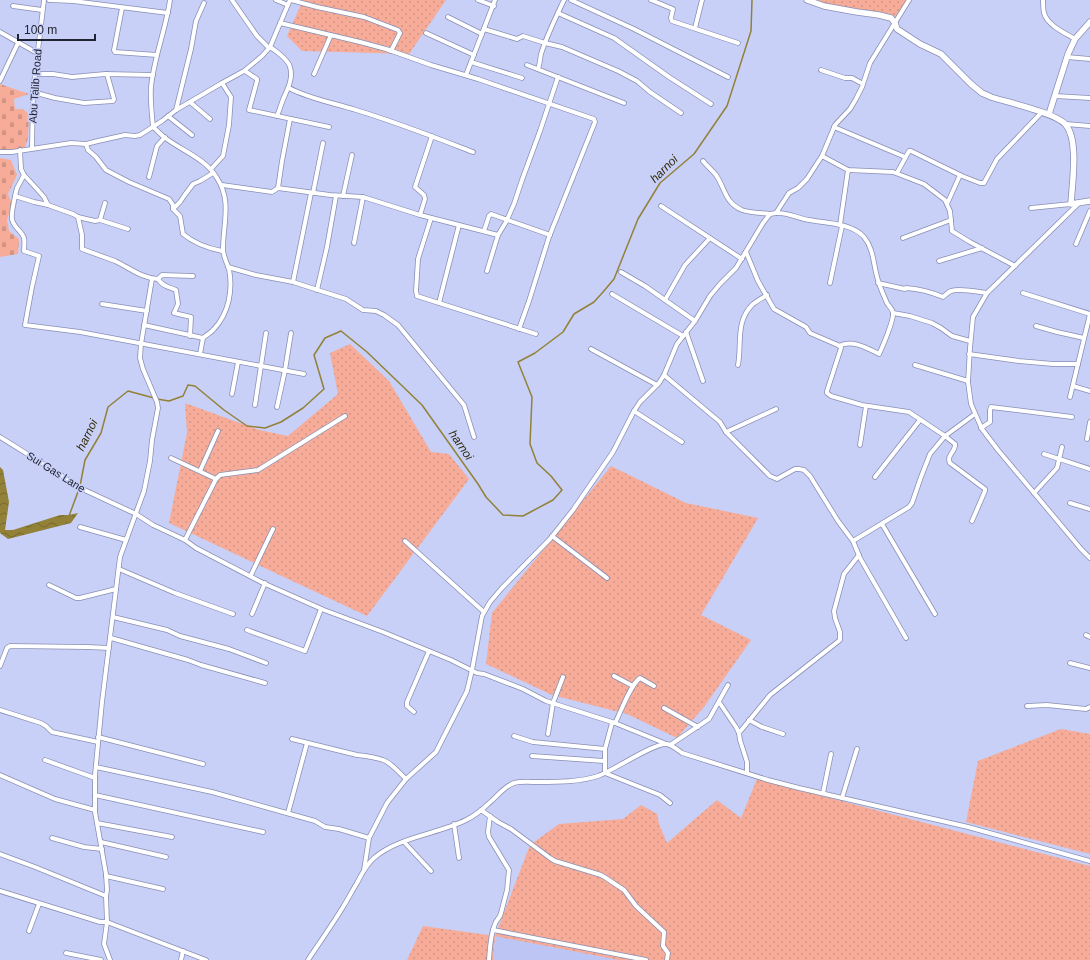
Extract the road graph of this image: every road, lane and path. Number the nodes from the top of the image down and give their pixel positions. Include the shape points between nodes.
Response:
1 (44, 0) edge
2 (49, 0) edge
3 (170, 0) edge
4 (232, 0) edge
5 (276, 0) edge
6 (291, 0) edge
7 (478, 0) edge
8 (496, 0) edge
9 (564, 0) edge
10 (571, 0) edge
11 (651, 0) edge
12 (702, 0) edge
13 (807, 0) edge
14 (908, 0) edge
15 (1043, 0) edge
16 (204, 3) dead end
17 (288, 5) junction
18 (13, 6) dead end
19 (494, 6) junction
20 (122, 8) junction
21 (42, 10) junction
22 (168, 13) junction
23 (558, 13) junction
24 (448, 17) dead end
25 (1090, 22) edge
26 (280, 23) junction
27 (895, 23) junction
28 (695, 28) junction
29 (484, 29) junction
30 (0, 32) edge
31 (426, 33) dead end
32 (482, 34) junction
33 (331, 35) junction
34 (1076, 39) junction
35 (18, 43) junction
36 (545, 43) junction
37 (738, 43) dead end
38 (270, 47) junction
39 (391, 51) junction
40 (37, 53) junction
41 (157, 55) junction
42 (474, 55) junction
43 (1067, 57) junction
44 (1090, 59) edge
45 (471, 62) junction
46 (527, 65) dead end
47 (538, 69) junction
48 (821, 70) dead end
49 (245, 71) junction
50 (36, 74) junction
51 (107, 74) junction
52 (314, 74) dead end
53 (153, 75) junction
54 (466, 75) junction
55 (558, 77) junction
56 (728, 77) dead end
57 (522, 78) dead end
58 (0, 81) edge
59 (222, 83) junction
60 (863, 84) junction
61 (289, 88) junction
62 (33, 92) junction
63 (1055, 96) junction
64 (1090, 98) edge
65 (190, 102) junction
66 (624, 103) dead end
67 (549, 104) junction
68 (711, 104) dead end
69 (176, 110) junction
70 (1042, 112) junction
71 (681, 113) dead end
72 (1049, 114) junction
73 (168, 116) junction
74 (277, 116) junction
75 (210, 119) dead end
76 (290, 119) junction
77 (1066, 124) junction
78 (1090, 126) edge
79 (153, 127) junction
80 (329, 127) dead end
81 (834, 127) junction
82 (192, 134) dead end
83 (432, 136) junction
84 (165, 138) junction
85 (323, 143) dead end
86 (86, 144) junction
87 (32, 148) junction
88 (20, 150) junction
89 (0, 152) edge
90 (473, 152) dead end
91 (352, 155) dead end
92 (822, 156) junction
93 (905, 157) junction
94 (702, 161) dead end
95 (848, 170) junction
96 (212, 171) junction
97 (897, 173) junction
98 (24, 175) junction
99 (960, 175) junction
100 (149, 177) dead end
101 (222, 185) junction
102 (278, 188) junction
103 (312, 193) junction
104 (15, 196) junction
105 (336, 196) junction
106 (344, 196) junction
107 (363, 197) junction
108 (1090, 200) edge
109 (105, 203) dead end
110 (1079, 203) junction
111 (947, 204) junction
112 (1071, 204) junction
113 (48, 205) junction
114 (662, 206) dead end
115 (1031, 208) dead end
116 (174, 209) junction
117 (1090, 211) edge
118 (776, 213) junction
119 (770, 214) junction
120 (420, 215) junction
121 (78, 217) junction
122 (431, 218) junction
123 (508, 219) junction
124 (100, 220) junction
125 (951, 220) junction
126 (459, 224) junction
127 (841, 226) junction
128 (128, 229) dead end
129 (484, 231) junction
130 (550, 235) junction
131 (498, 236) junction
132 (710, 238) junction
133 (903, 238) dead end
134 (354, 243) dead end
135 (1076, 244) dead end
136 (982, 248) junction
137 (222, 251) junction
138 (746, 252) junction
139 (742, 259) junction
140 (939, 261) dead end
141 (1015, 266) junction
142 (228, 267) junction
143 (487, 271) dead end
144 (621, 272) dead end
145 (194, 276) dead end
146 (152, 279) junction
147 (158, 279) junction
148 (293, 282) junction
149 (830, 283) dead end
150 (878, 283) junction
151 (317, 290) junction
152 (987, 293) junction
153 (1023, 293) dead end
154 (612, 294) dead end
155 (766, 295) junction
156 (665, 300) junction
157 (439, 303) junction
158 (102, 304) dead end
159 (146, 311) junction
160 (893, 313) junction
161 (1090, 314) edge
162 (695, 322) junction
163 (144, 325) junction
164 (1036, 326) dead end
165 (519, 329) junction
166 (266, 333) dead end
167 (291, 333) dead end
168 (536, 334) dead end
169 (685, 334) junction
170 (190, 336) junction
171 (203, 338) junction
172 (1084, 338) junction
173 (970, 341) junction
174 (141, 344) junction
175 (839, 346) junction
176 (591, 348) dead end
177 (200, 354) junction
178 (969, 354) junction
179 (238, 362) junction
180 (1078, 364) junction
181 (738, 365) dead end
182 (915, 365) dead end
183 (261, 366) junction
184 (285, 370) junction
185 (304, 374) dead end
186 (664, 375) junction
187 (703, 381) dead end
188 (968, 381) junction
189 (657, 385) junction
190 (1073, 386) junction
191 (1090, 391) edge
192 (232, 394) dead end
193 (1070, 397) dead end
194 (255, 406) dead end
195 (866, 406) junction
196 (277, 407) dead end
197 (776, 409) dead end
198 (634, 411) junction
199 (975, 414) junction
200 (345, 416) dead end
201 (1072, 417) dead end
202 (920, 420) junction
203 (1090, 422) edge
204 (981, 428) junction
205 (218, 431) dead end
206 (726, 432) junction
207 (945, 436) junction
208 (0, 437) edge
209 (474, 437) dead end
210 (1087, 439) dead end
211 (682, 442) dead end
212 (860, 445) dead end
213 (1062, 447) dead end
214 (1044, 454) dead end
215 (171, 458) dead end
216 (1059, 458) junction
217 (1090, 469) edge
218 (200, 471) junction
219 (875, 477) dead end
220 (216, 479) junction
221 (1034, 493) junction
222 (1070, 504) dead end
223 (1090, 509) edge
224 (136, 514) junction
225 (972, 521) dead end
226 (882, 524) junction
227 (80, 527) dead end
228 (274, 529) dead end
229 (552, 536) junction
230 (126, 540) junction
231 (185, 540) junction
232 (852, 541) junction
233 (405, 542) dead end
234 (859, 555) junction
235 (1090, 558) edge
236 (119, 569) junction
237 (251, 575) junction
238 (607, 578) dead end
239 (265, 583) junction
240 (49, 585) dead end
241 (116, 590) junction
242 (321, 609) junction
243 (484, 612) junction
244 (233, 614) dead end
245 (252, 614) dead end
246 (935, 614) dead end
247 (113, 617) junction
248 (248, 630) dead end
249 (111, 638) junction
250 (906, 638) dead end
251 (110, 648) junction
252 (429, 651) junction
253 (266, 663) dead end
254 (1070, 663) dead end
255 (0, 666) edge
256 (1090, 668) edge
257 (472, 670) junction
258 (614, 676) dead end
259 (563, 677) dead end
260 (265, 683) dead end
261 (728, 685) dead end
262 (633, 686) junction
263 (654, 686) dead end
264 (719, 702) junction
265 (553, 703) junction
266 (1027, 706) dead end
267 (1090, 706) edge
268 (664, 708) dead end
269 (0, 710) edge
270 (414, 712) dead end
271 (749, 720) junction
272 (614, 723) junction
273 (698, 727) junction
274 (739, 733) junction
275 (548, 734) dead end
276 (783, 734) dead end
277 (98, 736) junction
278 (514, 736) dead end
279 (292, 739) dead end
280 (98, 742) junction
281 (307, 743) junction
282 (665, 744) junction
283 (670, 745) junction
284 (605, 749) junction
285 (858, 749) dead end
286 (831, 754) dead end
287 (532, 756) dead end
288 (45, 760) dead end
289 (604, 761) junction
290 (203, 764) dead end
291 (96, 767) junction
292 (605, 773) junction
293 (747, 773) junction
294 (0, 775) edge
295 (95, 778) junction
296 (406, 779) junction
297 (823, 793) junction
298 (95, 795) junction
299 (842, 798) junction
300 (670, 803) dead end
301 (95, 810) junction
302 (481, 810) junction
303 (288, 813) junction
304 (490, 816) junction
305 (97, 823) junction
306 (454, 824) junction
307 (263, 832) dead end
308 (172, 837) dead end
309 (52, 838) dead end
310 (369, 838) junction
311 (100, 842) junction
312 (404, 842) junction
313 (102, 849) junction
314 (0, 854) edge
315 (166, 857) dead end
316 (459, 858) dead end
317 (1090, 861) edge
318 (364, 870) junction
319 (431, 871) dead end
320 (106, 876) junction
321 (163, 889) dead end
322 (0, 892) edge
323 (106, 896) junction
324 (38, 904) junction
325 (107, 922) junction
326 (493, 930) junction
327 (29, 931) dead end
328 (183, 951) junction
329 (66, 953) dead end
330 (101, 960) edge
331 (110, 960) edge
332 (181, 960) edge
333 (206, 960) edge
334 (308, 960) edge
335 (489, 960) edge
336 (646, 960) edge
337 (667, 960) edge

1 - 21 street, Abu Talib Road
2 - 20 street
3 - 22 street
4 - 38 street via 257,36
5 - 17 street
6 - 17 street
6 - 39 street via 364,17 398,30 400,33
7 - 19 street
8 - 19 street
9 - 23 street
10 - 56 street
11 - 28 street via 673,9 672,21
12 - 28 street
13 - 27 street via 824,6 879,14
14 - 27 street
15 - 34 street via 1044,13 1048,19 1056,28
16 - 69 street via 196,21
17 - 26 street
18 - 21 street
19 - 29 street
20 - 22 street
20 - 41 street via 115,52
21 - 40 street, Abu Talib Road
22 - 41 street
23 - 36 street
23 - 68 street via 614,38
24 - 32 street
25 - 34 street
26 - 33 street
26 - 38 street
27 - 60 street via 870,63
27 - 70 street via 897,29 904,34 941,54 982,93
28 - 37 street
29 - 32 street
29 - 36 street
30 - 35 street
31 - 42 street
32 - 42 street
33 - 39 street
33 - 52 street
34 - 43 street
35 - 40 street
35 - 58 street
36 - 47 street
36 - 71 street via 562,47 618,71 637,81
38 - 49 street
38 - 61 street via 290,66
39 - 54 street
40 - 50 street, Abu Talib Road
41 - 53 street
42 - 45 street
43 - 44 street
43 - 63 street
45 - 54 street
45 - 57 street
46 - 47 street
47 - 55 street
48 - 60 street via 852,78
49 - 59 street
49 - 74 street via 257,82 249,110
50 - 51 street via 72,77
50 - 62 street, Abu Talib Road
51 - 53 street
51 - 62 street via 113,101 84,103
53 - 79 street
54 - 67 street
55 - 66 street
55 - 67 street
59 - 65 street
59 - 96 street via 231,97 229,125 223,156
60 - 81 street via 850,109
61 - 74 street
61 - 83 street
62 - 87 street, Abu Talib Road
63 - 64 street
63 - 72 street
65 - 69 street
65 - 75 street
67 - 123 street
67 - 130 street via 595,122
69 - 73 street
70 - 72 street
70 - 99 street via 997,159 984,183
72 - 77 street
73 - 79 street
73 - 82 street
74 - 76 street
76 - 80 street
76 - 102 street
77 - 78 street
77 - 112 street via 1074,146
79 - 84 street
79 - 86 street via 140,135 125,135
81 - 92 street
81 - 93 street
83 - 90 street
83 - 120 street via 415,187 425,199
84 - 96 street
84 - 100 street via 158,146
85 - 103 street
86 - 87 street via 71,143
86 - 116 street via 88,150 106,170 169,199
87 - 88 street
88 - 89 street
88 - 98 street
91 - 106 street
92 - 95 street
92 - 118 street via 807,179 789,194
93 - 97 street
93 - 99 street via 911,151
94 - 119 street via 716,174 726,197 731,202 742,210
95 - 97 street
95 - 127 street
96 - 101 street
96 - 116 street via 193,184
97 - 111 street via 924,184
98 - 104 street
98 - 113 street
99 - 111 street
101 - 102 street via 272,192
101 - 137 street via 226,208
102 - 103 street
103 - 105 street
103 - 148 street
104 - 113 street
104 - 174 street via 12,220 22,233 24,251 40,256 25,325
105 - 106 street
105 - 151 street
106 - 107 street
107 - 120 street
107 - 134 street
108 - 110 street
109 - 124 street
110 - 112 street
110 - 141 street
111 - 125 street
112 - 115 street
113 - 121 street
114 - 132 street
116 - 137 street via 180,216 182,234 204,247
117 - 135 street
118 - 119 street
118 - 127 street
119 - 138 street
120 - 122 street
121 - 124 street
121 - 146 street via 82,249
122 - 126 street
122 - 157 street via 418,259 416,295
123 - 129 street via 492,214
123 - 130 street
123 - 131 street
124 - 128 street
125 - 133 street
125 - 136 street via 952,231
126 - 129 street
126 - 157 street
127 - 149 street
127 - 150 street via 864,237 872,252
129 - 131 street
130 - 165 street
131 - 143 street
132 - 139 street
132 - 156 street via 685,265
136 - 140 street
136 - 141 street
137 - 142 street
138 - 139 street
138 - 155 street
139 - 162 street via 710,296
141 - 152 street
142 - 148 street
142 - 171 street via 231,281 229,301 214,330
144 - 156 street
145 - 147 street via 162,275
146 - 147 street
146 - 159 street
147 - 170 street via 164,286 176,290 178,304 174,313 191,317
148 - 151 street
150 - 152 street via 943,297 952,290
150 - 160 street
151 - 209 street via 346,299 363,310 376,311 398,325 464,405
152 - 173 street via 973,317
153 - 161 street
154 - 169 street
155 - 175 street via 774,309 806,327 810,333
155 - 181 street via 753,304 743,320
156 - 162 street
157 - 165 street
158 - 159 street
159 - 163 street
160 - 173 street via 932,323 952,336
160 - 175 street via 893,320 879,354 860,345
161 - 172 street
162 - 169 street
163 - 170 street
163 - 174 street
164 - 172 street
165 - 168 street
166 - 183 street
167 - 184 street
169 - 186 street via 677,344
169 - 187 street
170 - 171 street
171 - 177 street
172 - 180 street
173 - 178 street
174 - 177 street
174 - 224 street via 140,358 158,408 144,491
175 - 195 street via 841,348 827,394
176 - 189 street
177 - 179 street
178 - 180 street via 1026,362
178 - 188 street
179 - 183 street
179 - 192 street
180 - 190 street
182 - 188 street
183 - 184 street
183 - 194 street
184 - 185 street
184 - 196 street
186 - 189 street
186 - 206 street via 720,422
188 - 199 street
189 - 198 street
190 - 191 street
190 - 193 street
195 - 202 street via 909,412
195 - 212 street
197 - 206 street
198 - 211 street
198 - 229 street via 613,452
199 - 204 street
199 - 207 street
200 - 220 street via 258,470 220,475
201 - 204 street via 991,407 990,422
202 - 207 street
202 - 219 street
203 - 210 street
204 - 221 street
205 - 218 street
206 - 232 street via 774,478 777,479 795,469 804,470
207 - 225 street via 955,444 949,457 950,463 985,489
207 - 226 street via 930,454 912,503
208 - 224 street, Sui Gas Lane via 76,486
213 - 216 street
214 - 216 street
215 - 218 street
216 - 217 street
216 - 221 street via 1057,468
218 - 220 street
220 - 231 street
221 - 235 street
222 - 223 street
224 - 230 street
224 - 231 street, Sui Gas Lane
226 - 232 street
226 - 246 street
227 - 230 street
228 - 237 street
229 - 238 street
229 - 243 street via 502,588
230 - 236 street
231 - 237 street, Sui Gas Lane
232 - 234 street
233 - 243 street
234 - 250 street
234 - 271 street via 844,574 834,611 840,640 770,695
236 - 241 street
236 - 244 street
237 - 239 street, Sui Gas Lane
239 - 242 street, Sui Gas Lane
239 - 245 street
240 - 241 street via 76,598
241 - 247 street
242 - 248 street via 305,650
242 - 252 street, Sui Gas Lane
243 - 257 street
247 - 249 street
247 - 253 street via 167,630
249 - 251 street
249 - 260 street
251 - 255 street via 10,646
251 - 277 street
252 - 257 street, Sui Gas Lane
252 - 270 street via 406,702
254 - 256 street
257 - 265 street, Sui Gas Lane
257 - 296 street via 467,691 436,752
258 - 262 street
259 - 265 street
261 - 264 street
262 - 263 street via 638,678
262 - 272 street
264 - 273 street via 709,719
264 - 274 street
265 - 272 street, Sui Gas Lane
265 - 275 street
266 - 267 street via 1047,705 1086,709
268 - 273 street
269 - 280 street via 41,723 52,732
271 - 274 street
271 - 276 street via 762,728
272 - 282 street, Sui Gas Lane
272 - 284 street
273 - 283 street
274 - 293 street via 747,762
277 - 280 street
277 - 290 street
278 - 284 street via 533,742
279 - 281 street
280 - 291 street
281 - 296 street via 383,760
281 - 303 street
282 - 283 street, Sui Gas Lane
282 - 292 street
283 - 293 street, Sui Gas Lane via 682,753
284 - 289 street
285 - 299 street
286 - 297 street
287 - 289 street
288 - 295 street
289 - 292 street
291 - 295 street
291 - 303 street via 212,792
292 - 300 street via 660,796
292 - 302 street via 571,781 516,782
293 - 297 street, Sui Gas Lane
294 - 301 street via 55,799
295 - 298 street
296 - 310 street via 387,803
297 - 299 street, Sui Gas Lane
298 - 301 street
298 - 307 street
299 - 317 street, Sui Gas Lane via 968,827
301 - 305 street
302 - 304 street
302 - 306 street
303 - 310 street
304 - 326 street via 489,837 509,870 500,917
304 - 337 street via 555,861 601,875 624,890 636,906 664,932 663,946 668,953
305 - 308 street
305 - 311 street
306 - 312 street
306 - 316 street
309 - 313 street
310 - 318 street
311 - 313 street
311 - 315 street
312 - 318 street via 381,853
312 - 319 street
313 - 320 street
314 - 323 street
318 - 334 street
320 - 321 street
320 - 323 street
322 - 324 street
323 - 325 street
324 - 325 street
324 - 327 street
325 - 328 street
325 - 331 street via 104,944
326 - 335 street
326 - 336 street
328 - 332 street
328 - 333 street
329 - 330 street

